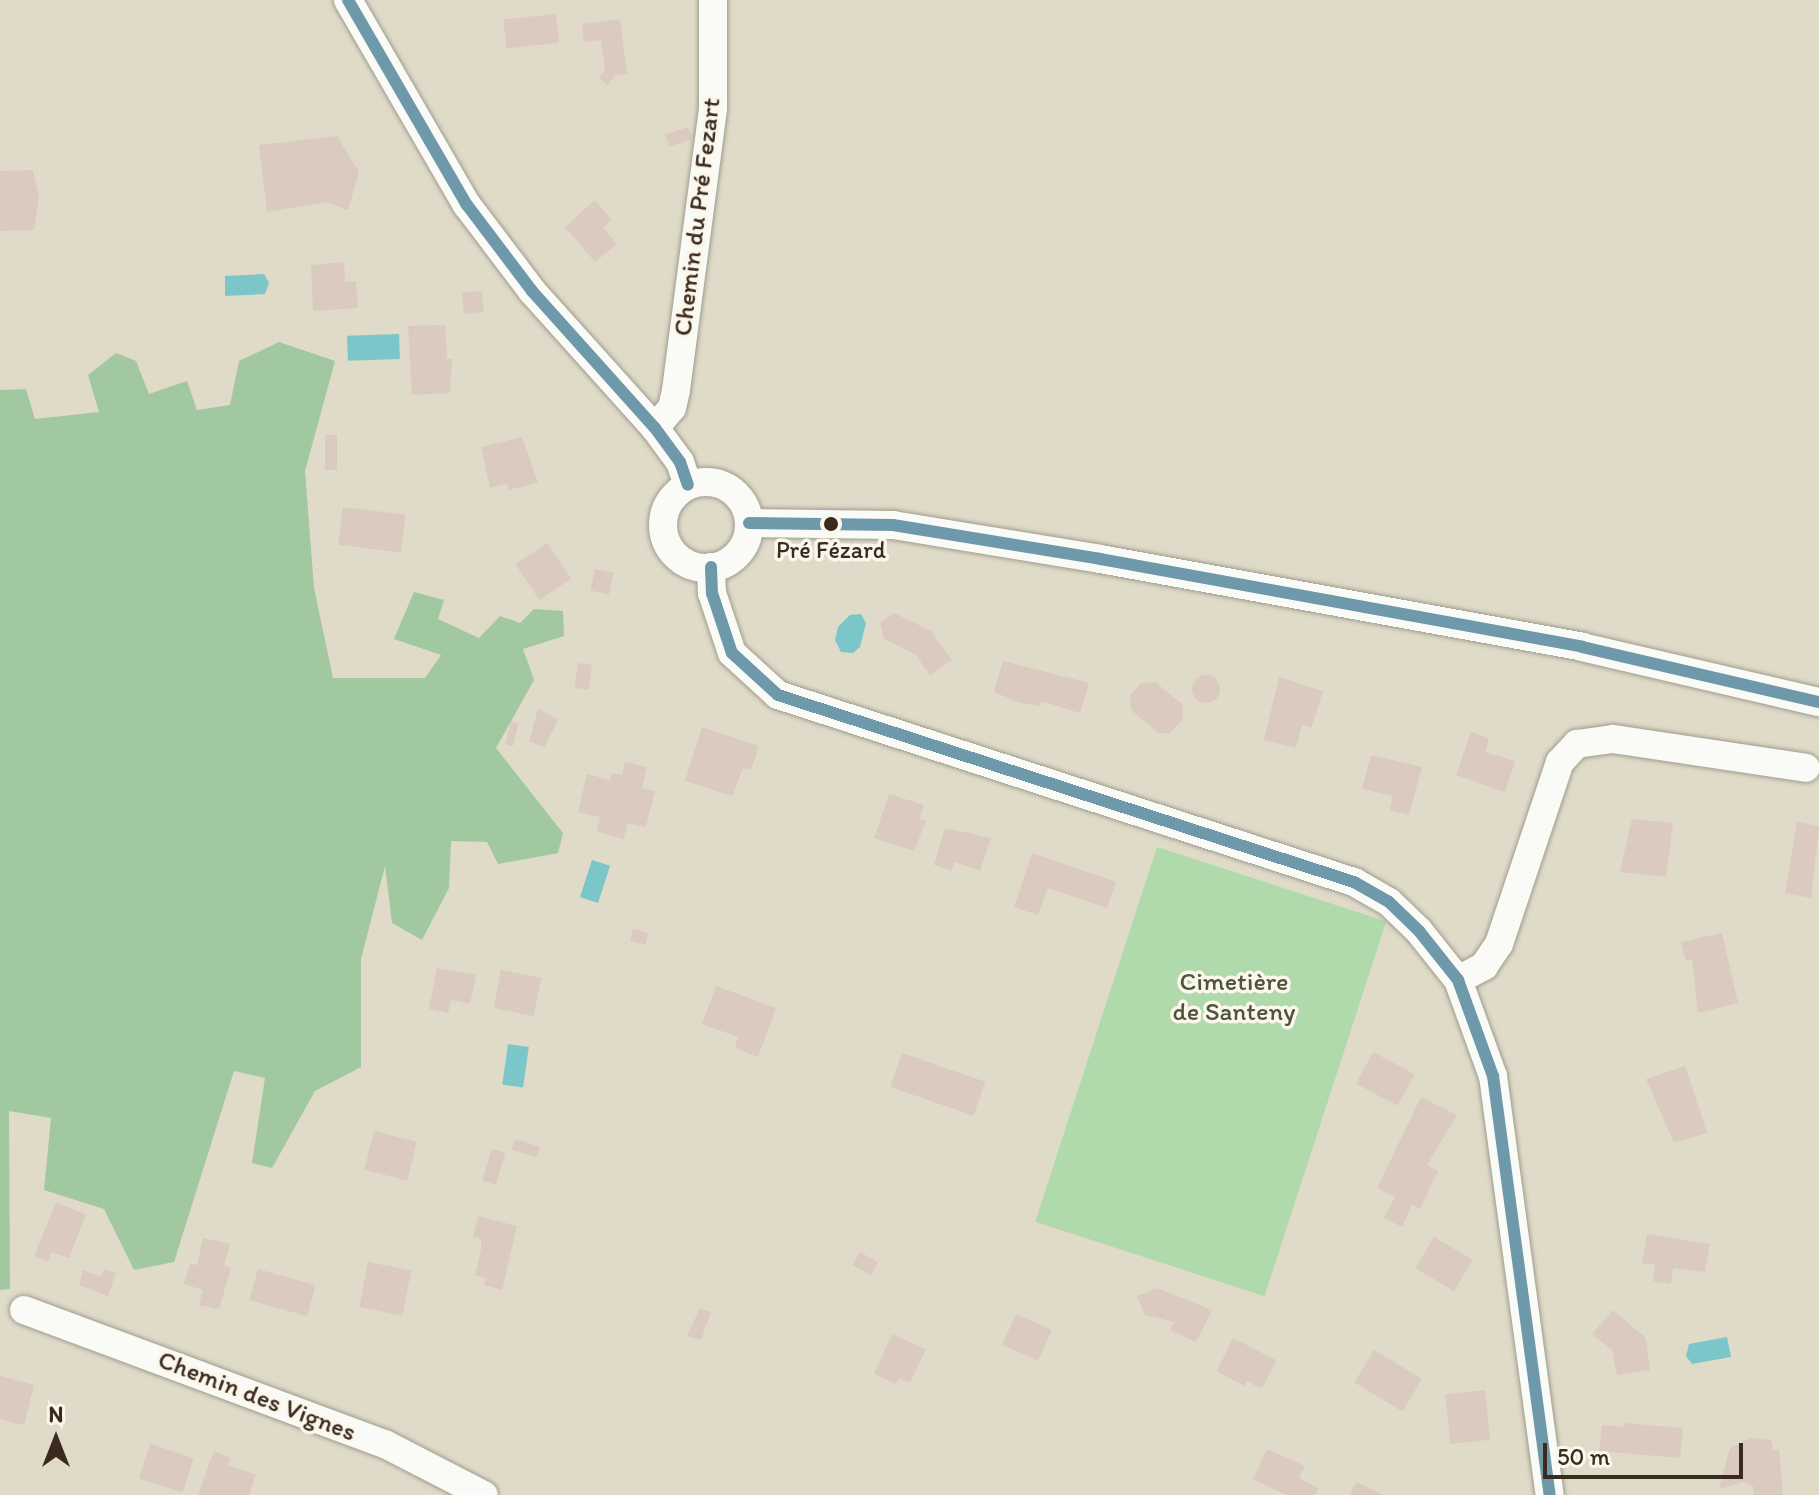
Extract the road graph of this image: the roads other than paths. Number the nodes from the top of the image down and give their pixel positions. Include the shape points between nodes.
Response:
1 (348, 0) edge
2 (713, 0) edge
3 (655, 428) junction
4 (688, 485) junction
5 (749, 523) junction
6 (711, 567) junction
7 (1819, 702) edge
8 (1806, 768) dead end
9 (1458, 980) junction
10 (24, 1310) dead end
11 (484, 1495) edge
12 (1550, 1495) edge

1 - 3 street via 467,205 532,291
2 - 3 street, Chemin du Pré Fezart via 713,108 678,374 672,408
3 - 4 street via 680,462
4 - 5 street via 719,483 733,491
4 - 6 street via 666,507 665,540 686,563
5 - 6 street via 740,551
5 - 7 street via 893,525 1100,559 1582,647
6 - 9 street via 712,593 732,653 778,695 1354,882 1389,902
8 - 9 street via 1613,739 1577,744 1560,762 1499,944 1484,966
9 - 12 street via 1493,1076
10 - 11 street, Chemin des Vignes via 385,1444

